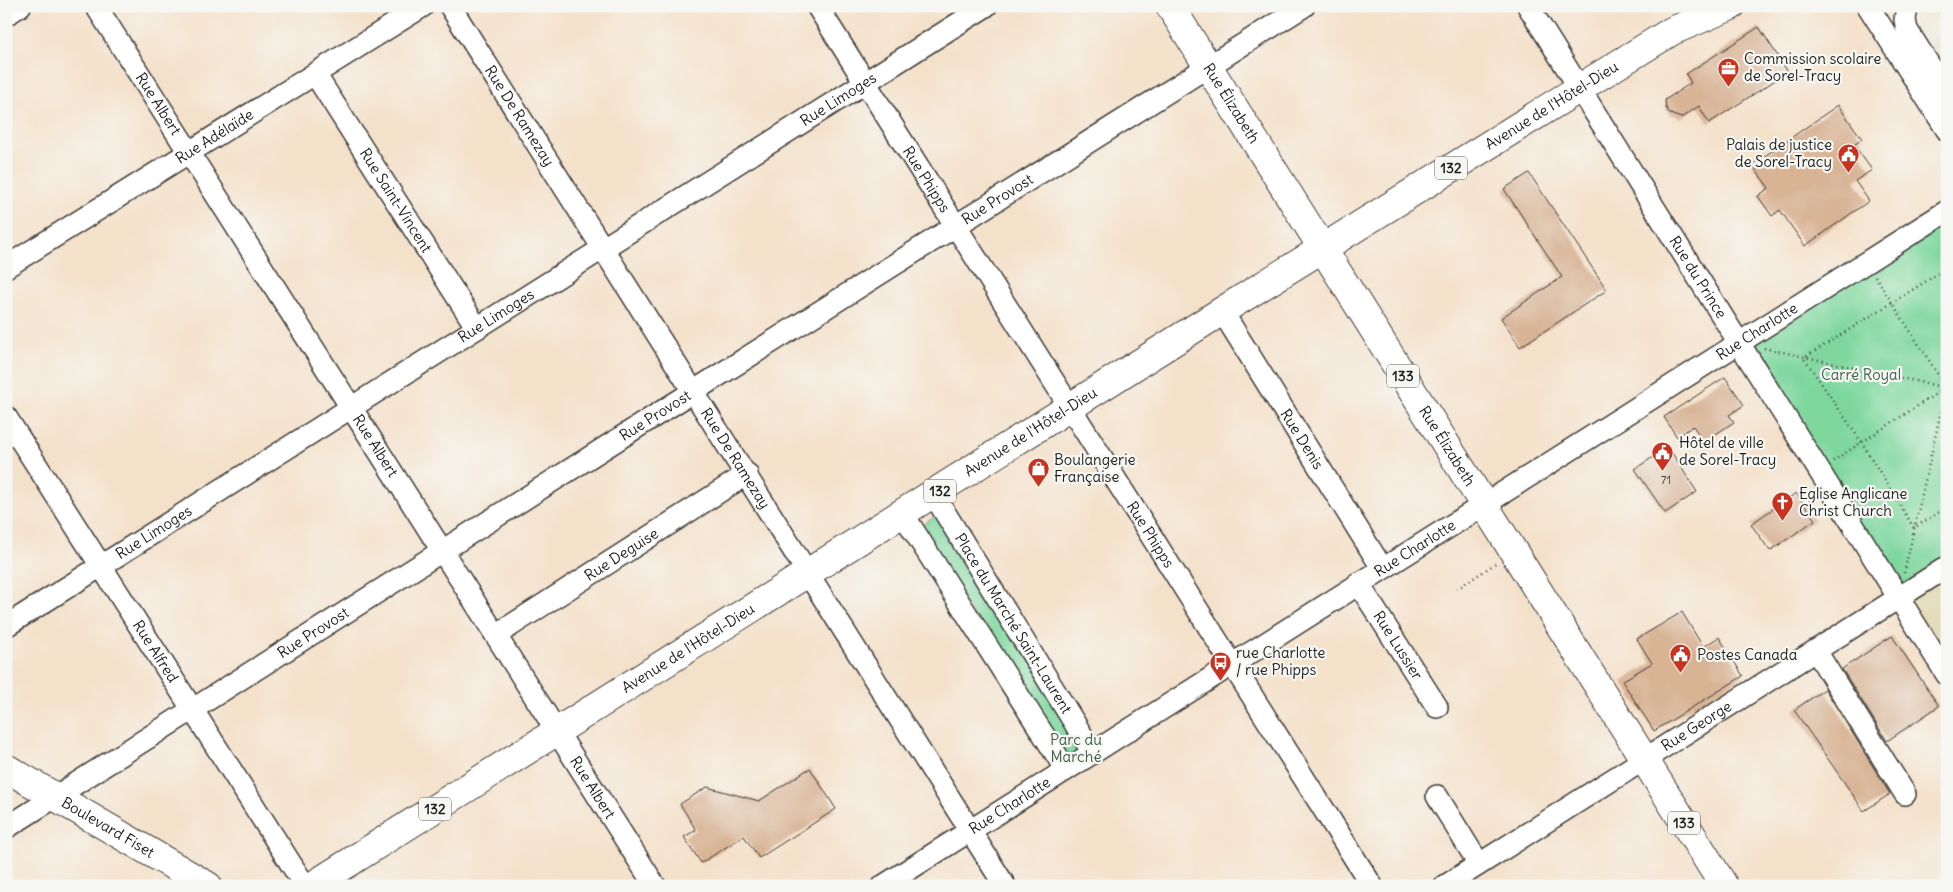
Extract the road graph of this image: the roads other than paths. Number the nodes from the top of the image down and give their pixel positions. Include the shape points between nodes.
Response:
1 (20, 6) edge
2 (96, 6) edge
3 (422, 6) edge
4 (450, 6) edge
5 (817, 6) edge
6 (986, 6) edge
7 (1170, 6) edge
8 (1304, 6) edge
9 (1528, 6) edge
10 (1731, 6) edge
11 (1868, 6) edge
12 (1907, 6) edge
13 (1702, 14) edge
14 (6, 15) edge
15 (1208, 67) junction
16 (315, 74) junction
17 (865, 83) junction
18 (1581, 88) junction
19 (1947, 93) edge
20 (1947, 130) edge
21 (188, 152) junction
22 (1947, 211) edge
23 (957, 226) junction
24 (603, 248) junction
25 (1322, 248) junction
26 (6, 267) edge
27 (1222, 311) junction
28 (477, 328) junction
29 (1738, 342) junction
30 (694, 391) junction
31 (1071, 407) junction
32 (352, 408) junction
33 (6, 417) edge
34 (746, 474) junction
35 (934, 495) junction
36 (1484, 504) junction
37 (903, 514) junction
38 (442, 551) junction
39 (101, 566) junction
40 (1947, 567) edge
41 (1382, 568) junction
42 (808, 574) junction
43 (1358, 583) junction
44 (1898, 598) junction
45 (6, 626) edge
46 (496, 636) junction
47 (1816, 651) junction
48 (1233, 663) junction
49 (1947, 675) edge
50 (1437, 707) dead end
51 (193, 710) junction
52 (557, 732) junction
53 (1092, 753) junction
54 (1644, 760) junction
55 (6, 768) edge
56 (1066, 770) junction
57 (1905, 794) dead end
58 (1437, 796) dead end
59 (56, 797) junction
60 (6, 828) edge
61 (969, 831) junction
62 (1479, 864) junction
63 (208, 886) edge
64 (305, 886) edge
65 (312, 886) edge
66 (655, 886) edge
67 (883, 886) edge
68 (1005, 886) edge
69 (1372, 886) edge
70 (1445, 886) edge
71 (1724, 886) edge

1 - 14 street
2 - 21 street, Rue Albert
3 - 16 street, Rue Adélaïde
4 - 24 street, Rue De Ramezay
5 - 17 street, Rue Phipps
6 - 17 street, Rue Limoges
7 - 15 main road, Rue Élizabeth / 133
8 - 15 street, Rue Provost
9 - 18 street, Rue du Prince
10 - 13 main road, Avenue de l'Hôtel-Dieu / 132
11 - 20 street
12 - 19 street via 1907,30
13 - 18 main road, Avenue de l'Hôtel-Dieu / 132
15 - 23 street, Rue Provost
15 - 25 main road, Rue Élizabeth / 133
16 - 21 street, Rue Adélaïde via 201,147
16 - 28 street, Rue Saint-Vincent
17 - 23 street, Rue Phipps
17 - 24 street, Rue Limoges
18 - 25 main road, Avenue de l'Hôtel-Dieu / 132
18 - 29 street, Rue du Prince
21 - 26 street, Rue Adélaïde
21 - 32 street, Rue Albert
22 - 29 street, Rue Charlotte
23 - 30 street, Rue Provost
23 - 31 street, Rue Phipps
24 - 28 street, Rue Limoges
24 - 30 street, Rue De Ramezay
25 - 27 main road, Avenue de l'Hôtel-Dieu / 132
25 - 36 main road, Rue Élizabeth / 133
27 - 31 main road, Avenue de l'Hôtel-Dieu / 132
27 - 41 street, Rue Denis
28 - 32 street, Rue Limoges
29 - 36 street, Rue Charlotte
29 - 44 street, Rue du Prince
30 - 34 street, Rue De Ramezay
30 - 38 street, Rue Provost
31 - 35 main road, Avenue de l'Hôtel-Dieu / 132
31 - 48 street, Rue Phipps
32 - 38 street, Rue Albert
32 - 39 street, Rue Limoges
33 - 39 street, Rue Alfred
34 - 42 street, Rue De Ramezay
34 - 46 street, Rue Deguise
35 - 37 main road, Avenue de l'Hôtel-Dieu / 132
35 - 53 street, Place du Marché Saint-Laurent
36 - 41 street, Rue Charlotte
36 - 54 main road, Rue Élizabeth / 133
37 - 42 main road, Avenue de l'Hôtel-Dieu / 132
37 - 56 street
38 - 46 street, Rue Albert
38 - 51 street, Rue Provost
39 - 45 street, Rue Limoges
39 - 51 street, Rue Alfred
40 - 44 street, Rue George
41 - 43 street, Rue Charlotte
42 - 52 main road, Avenue de l'Hôtel-Dieu / 132
42 - 61 street, Rue De Ramezay
43 - 48 street, Rue Charlotte
43 - 50 street, Rue Lussier
44 - 47 street, Rue George
44 - 49 street, Rue du Prince
46 - 52 street, Rue Albert
47 - 54 street, Rue George
47 - 57 street
48 - 53 street, Rue Charlotte
48 - 69 street, Rue Phipps
51 - 59 street, Rue Provost
51 - 64 street, Rue Alfred
52 - 65 main road, Avenue de l'Hôtel-Dieu / 132
52 - 66 street, Rue Albert
53 - 56 street, Rue Charlotte
54 - 62 street, Rue George
54 - 71 main road, Rue Élizabeth / 133
55 - 59 main road, Boulevard Fiset
56 - 61 street, Rue Charlotte
58 - 62 street
59 - 60 street, Rue Provost
59 - 63 main road, Boulevard Fiset
61 - 67 street, Rue Charlotte
61 - 68 street, Rue De Ramezay
62 - 70 street, Rue George

